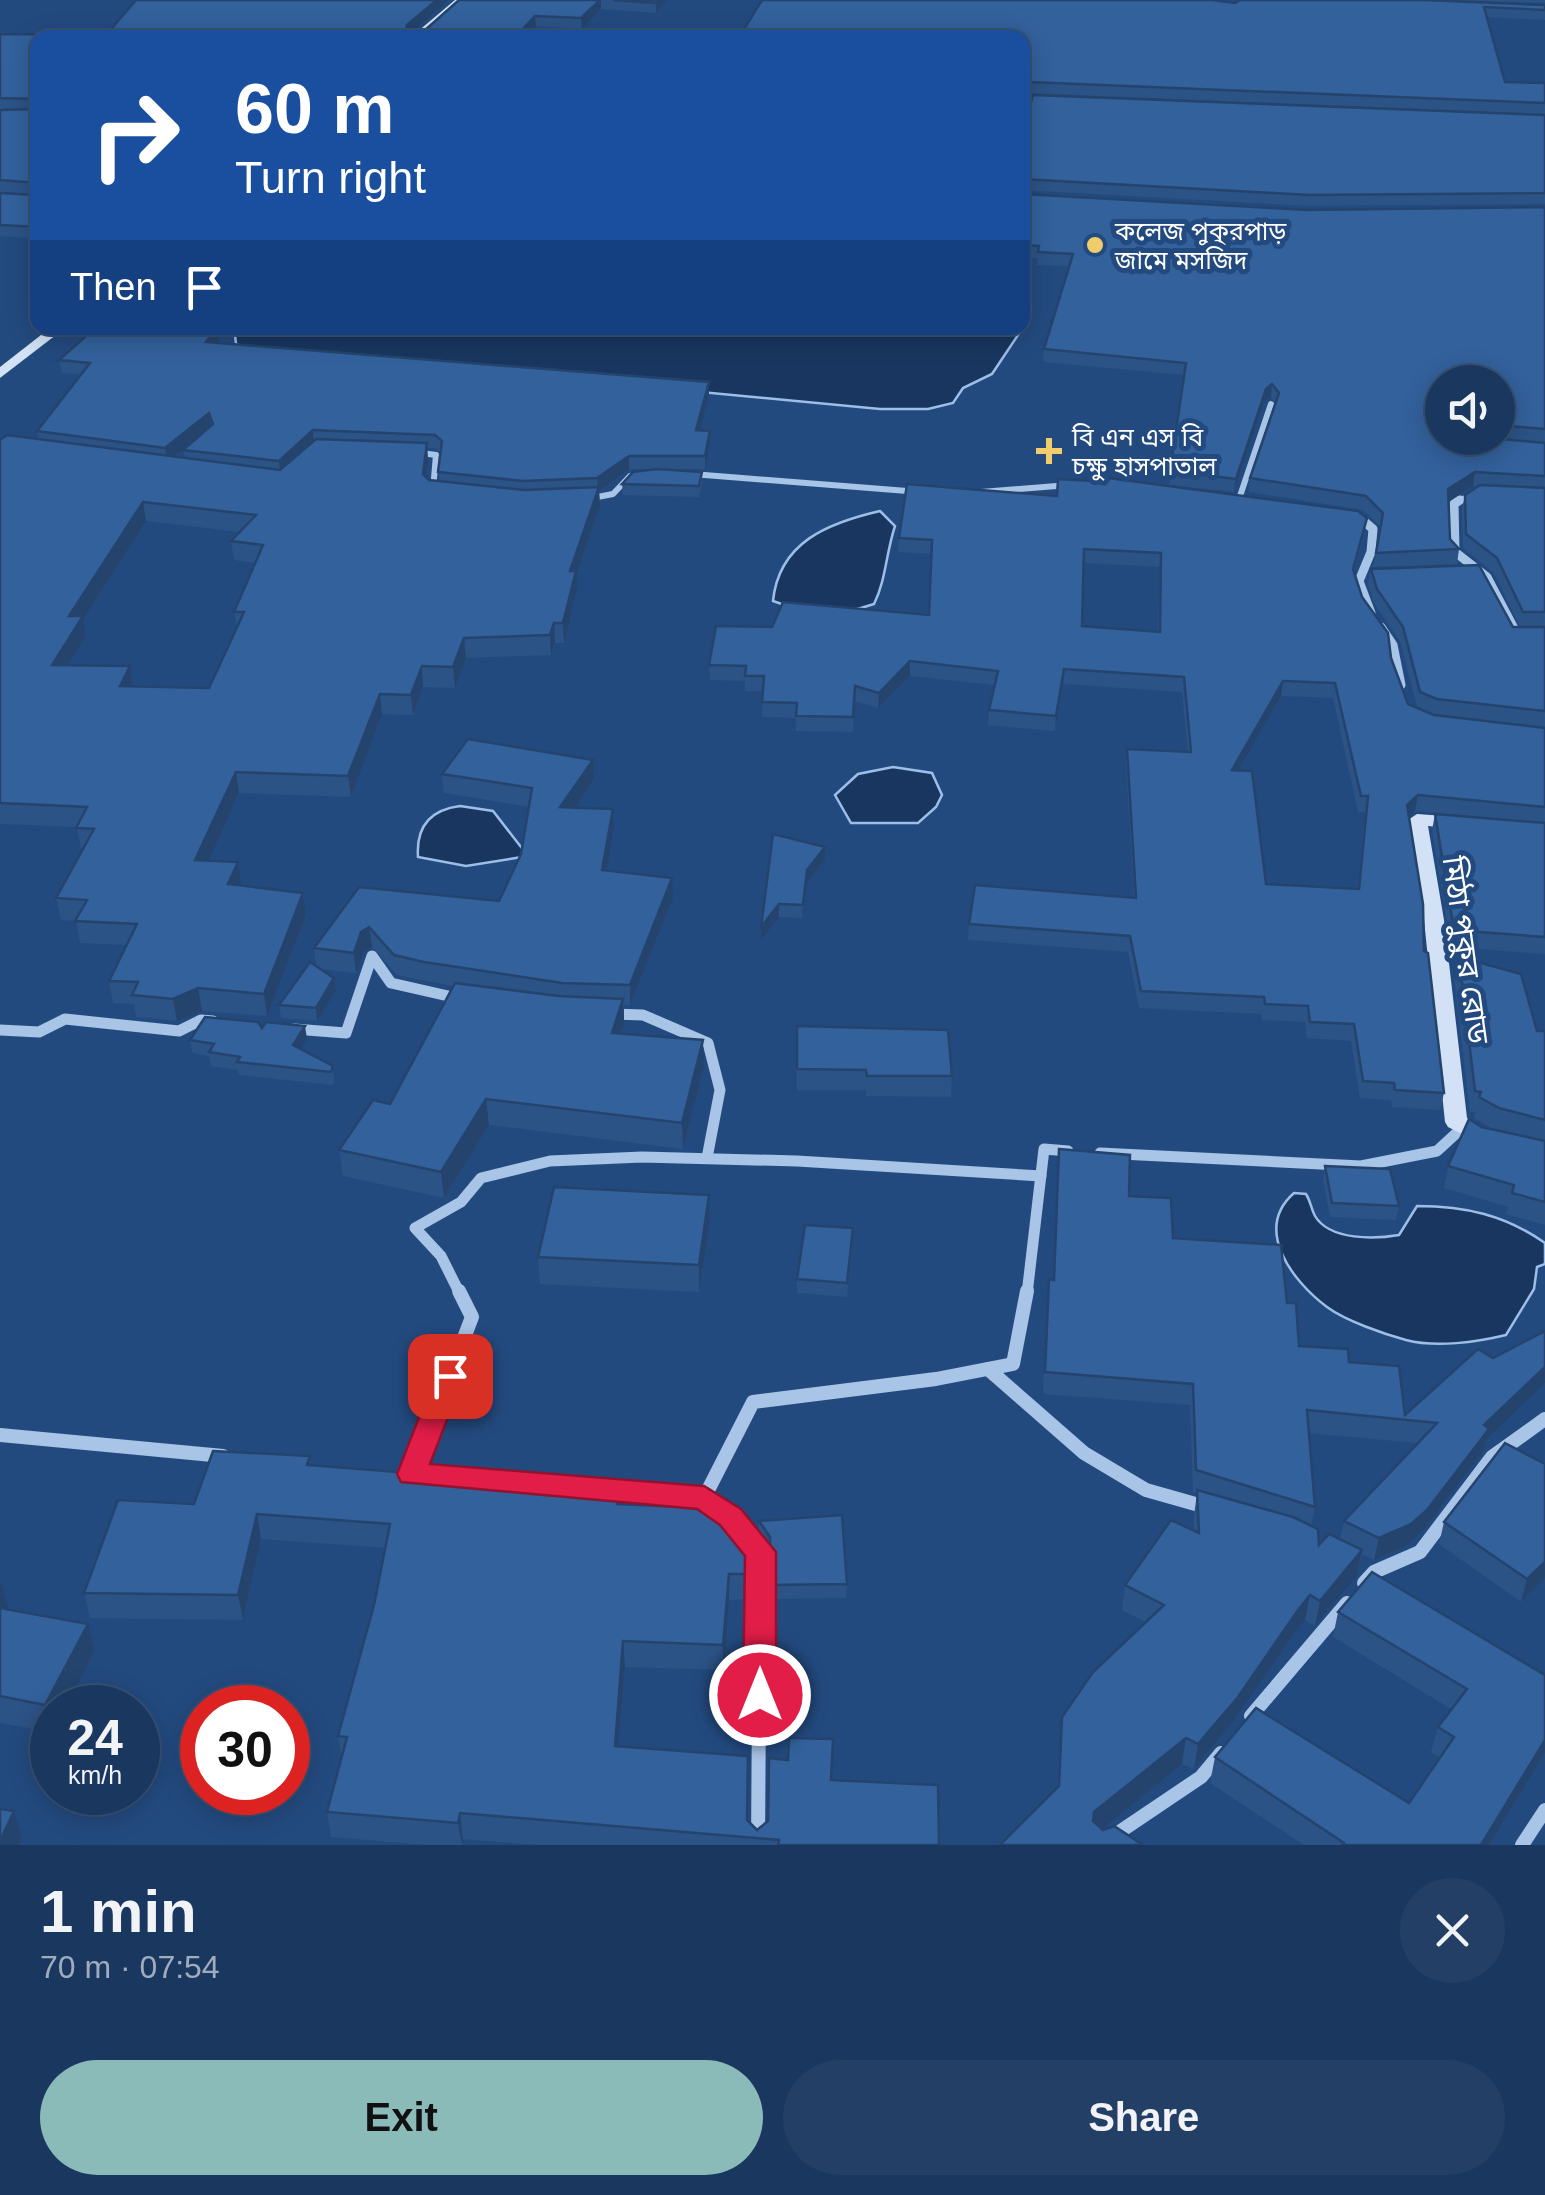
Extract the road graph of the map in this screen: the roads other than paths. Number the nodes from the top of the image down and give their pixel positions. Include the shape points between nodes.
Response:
1 (461, 0) edge
2 (425, 30) edge
3 (1030, 99) edge
4 (1048, 100) edge
5 (49, 335) edge
6 (0, 374) edge
7 (1271, 404) edge
8 (406, 451) edge
9 (657, 473) edge
10 (684, 474) edge
11 (1090, 483) edge
12 (977, 492) edge
13 (940, 493) edge
14 (1493, 493) edge
15 (451, 496) edge
16 (1225, 496) edge
17 (1240, 498) junction
18 (576, 500) edge
19 (1256, 501) edge
20 (1342, 514) edge
21 (1475, 571) junction
22 (1456, 572) edge
23 (1380, 575) edge
24 (1361, 576) junction
25 (1530, 634) edge
26 (1406, 699) edge
27 (1488, 825) edge
28 (468, 1000) edge
29 (594, 1013) edge
30 (220, 1022) edge
31 (274, 1027) edge
32 (0, 1030) edge
33 (1462, 1128) junction
34 (1500, 1142) edge
35 (707, 1158) junction
36 (1041, 1176) junction
37 (988, 1369) junction
38 (1545, 1419) edge
39 (0, 1434) edge
40 (234, 1457) edge
41 (431, 1476) edge
42 (451, 1477) edge
43 (717, 1508) junction
44 (1219, 1511) edge
45 (1358, 1564) edge
46 (1374, 1572) junction
47 (1238, 1732) edge
48 (1226, 1747) edge
49 (1545, 1810) edge
50 (758, 1845) edge
51 (1100, 1845) edge
52 (1522, 1845) edge

1 - 2 street
3 - 4 street
5 - 6 street
7 - 17 street
8 - 15 street via 436,455 432,492
9 - 18 street via 630,476 613,494
10 - 13 street
11 - 12 street
14 - 21 street via 1476,492 1454,504 1456,552
16 - 17 street
17 - 19 street
20 - 24 street via 1373,528
21 - 22 street
21 - 25 street via 1487,578 1515,634
23 - 24 street
24 - 26 street via 1368,607 1393,645
27 - 33 street, মিঠা পুকুর রোড via 1417,820 1456,1122
28 - 31 street via 391,983 372,956 346,1033
29 - 35 street via 642,1015 708,1043 720,1090
30 - 32 street via 202,1020 179,1031 65,1019 39,1032
33 - 34 street
33 - 36 street via 1437,1150 1361,1166 1044,1149
35 - 36 street
35 - 41 street via 550,1160 481,1178 461,1202 414,1228 441,1256 472,1317 406,1473
36 - 37 street via 1024,1320 1012,1364
37 - 43 street via 752,1402
37 - 44 street via 1084,1454 1146,1490
38 - 46 street via 1492,1457 1420,1552
39 - 40 street
42 - 43 street
43 - 50 street via 760,1552
45 - 46 street
46 - 47 street
48 - 51 street via 1201,1777
49 - 52 street

